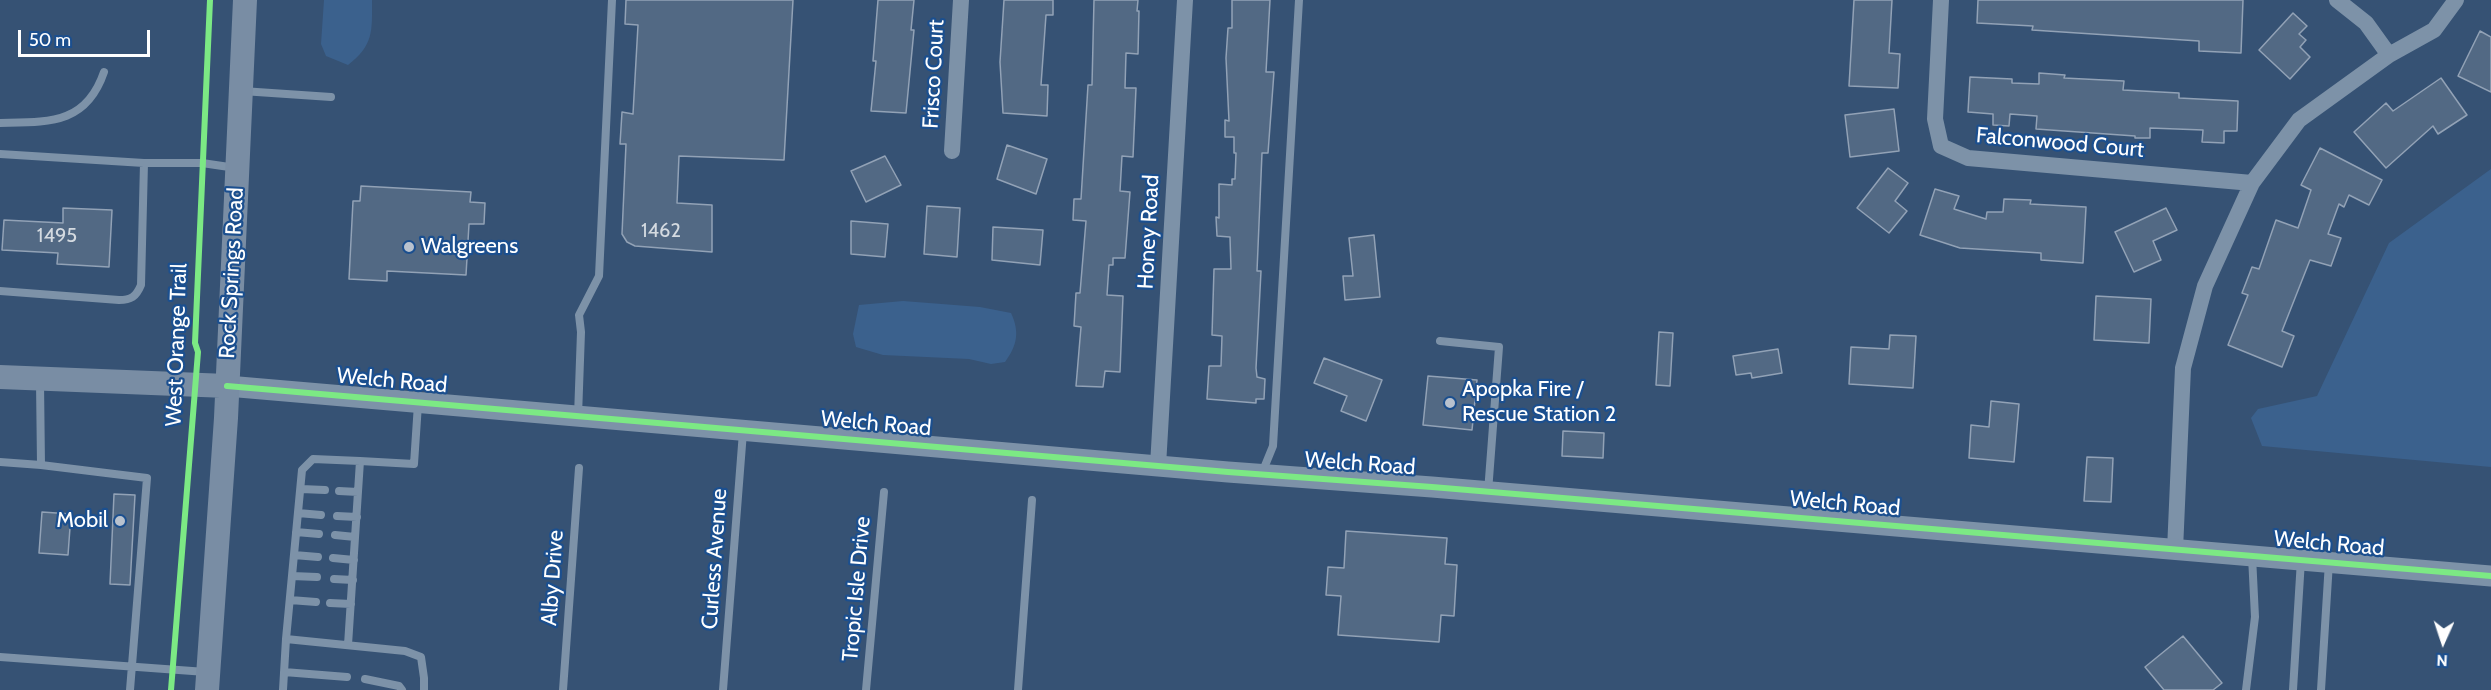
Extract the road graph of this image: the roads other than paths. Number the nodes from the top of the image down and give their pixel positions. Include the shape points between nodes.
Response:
1 (245, 0) edge
2 (612, 0) edge
3 (961, 0) edge
4 (1185, 0) edge
5 (1299, 0) edge
6 (1941, 0) edge
7 (2337, 0) edge
8 (2456, 0) edge
9 (2389, 55) junction
10 (104, 72) dead end
11 (240, 91) junction
12 (331, 97) dead end
13 (0, 123) edge
14 (952, 152) dead end
15 (0, 154) edge
16 (144, 163) junction
17 (237, 168) junction
18 (2253, 183) junction
19 (0, 291) edge
20 (1440, 341) dead end
21 (0, 377) edge
22 (40, 379) junction
23 (227, 386) junction
24 (418, 402) junction
25 (578, 416) junction
26 (743, 431) junction
27 (360, 461) junction
28 (0, 462) edge
29 (41, 465) junction
30 (1158, 466) junction
31 (579, 468) dead end
32 (1262, 474) junction
33 (301, 489) junction
34 (325, 490) dead end
35 (339, 491) dead end
36 (358, 492) junction
37 (884, 492) dead end
38 (1488, 492) junction
39 (1032, 500) dead end
40 (298, 513) junction
41 (321, 515) dead end
42 (337, 516) dead end
43 (357, 518) junction
44 (297, 532) junction
45 (319, 534) dead end
46 (334, 535) dead end
47 (355, 537) junction
48 (2175, 550) junction
49 (294, 555) junction
50 (2252, 556) junction
51 (318, 557) dead end
52 (333, 558) dead end
53 (354, 560) junction
54 (2301, 560) junction
55 (2329, 562) junction
56 (292, 576) junction
57 (2491, 576) edge
58 (317, 578) dead end
59 (334, 579) dead end
60 (353, 580) junction
61 (290, 600) junction
62 (316, 602) dead end
63 (330, 603) dead end
64 (351, 604) junction
65 (286, 639) junction
66 (348, 645) junction
67 (0, 657) edge
68 (131, 667) junction
69 (284, 672) junction
70 (348, 677) dead end
71 (365, 679) dead end
72 (207, 681) edge
73 (130, 690) edge
74 (283, 690) edge
75 (402, 690) edge
76 (424, 690) edge
77 (563, 690) edge
78 (723, 690) edge
79 (866, 690) edge
80 (1018, 690) edge
81 (2246, 690) edge
82 (2293, 690) edge
83 (2321, 690) edge

1 - 11 main road, Rock Springs Road
2 - 25 lane via 599,276 579,315
3 - 14 street, Frisco Court
4 - 30 street, Honey Road
5 - 32 lane via 1274,446
6 - 18 street, Falconwood Court via 1935,119 1941,146 1968,158
7 - 9 street via 2366,23
8 - 9 street via 2434,30
9 - 18 street via 2299,120
10 - 13 lane via 99,86 70,116 50,122
11 - 12 lane
11 - 17 main road, Rock Springs Road
15 - 16 lane
16 - 17 lane via 202,162
16 - 19 lane via 141,285 137,294 130,300 119,300
17 - 23 main road, Rock Springs Road
18 - 48 street via 2205,286 2183,368
20 - 38 lane via 1499,347
21 - 22 main road, Welch Road
22 - 23 main road, Welch Road
22 - 29 lane
23 - 24 street, Welch Road
23 - 72 main road, Rock Springs Road
24 - 25 street, Welch Road
24 - 27 lane via 414,464
25 - 26 street, Welch Road
26 - 30 street, Welch Road
26 - 78 lane, Curless Avenue
27 - 33 lane via 313,459 302,470
27 - 36 lane
28 - 29 lane
29 - 68 lane via 147,478
30 - 32 street, Welch Road
31 - 77 lane, Alby Drive
32 - 38 street, Welch Road
33 - 34 lane
33 - 40 lane
35 - 36 lane
36 - 43 lane
37 - 79 lane, Tropic Isle Drive
38 - 48 street, Welch Road
39 - 80 lane
40 - 41 lane
40 - 44 lane
42 - 43 lane
43 - 47 lane
44 - 45 lane
44 - 49 lane
46 - 47 lane
47 - 53 lane
48 - 50 street, Welch Road
49 - 51 lane
49 - 56 lane
50 - 54 street, Welch Road
50 - 81 lane via 2254,617
52 - 53 lane
53 - 60 lane
54 - 55 street, Welch Road
54 - 82 lane
55 - 57 street, Welch Road
55 - 83 lane
56 - 58 lane
56 - 61 lane
59 - 60 lane
60 - 64 lane
61 - 62 lane
61 - 65 lane
63 - 64 lane
64 - 66 lane
65 - 66 lane
65 - 69 lane
66 - 76 lane via 405,651 421,657
67 - 68 lane
68 - 72 lane
68 - 73 lane
69 - 70 lane
69 - 74 lane
71 - 75 lane

